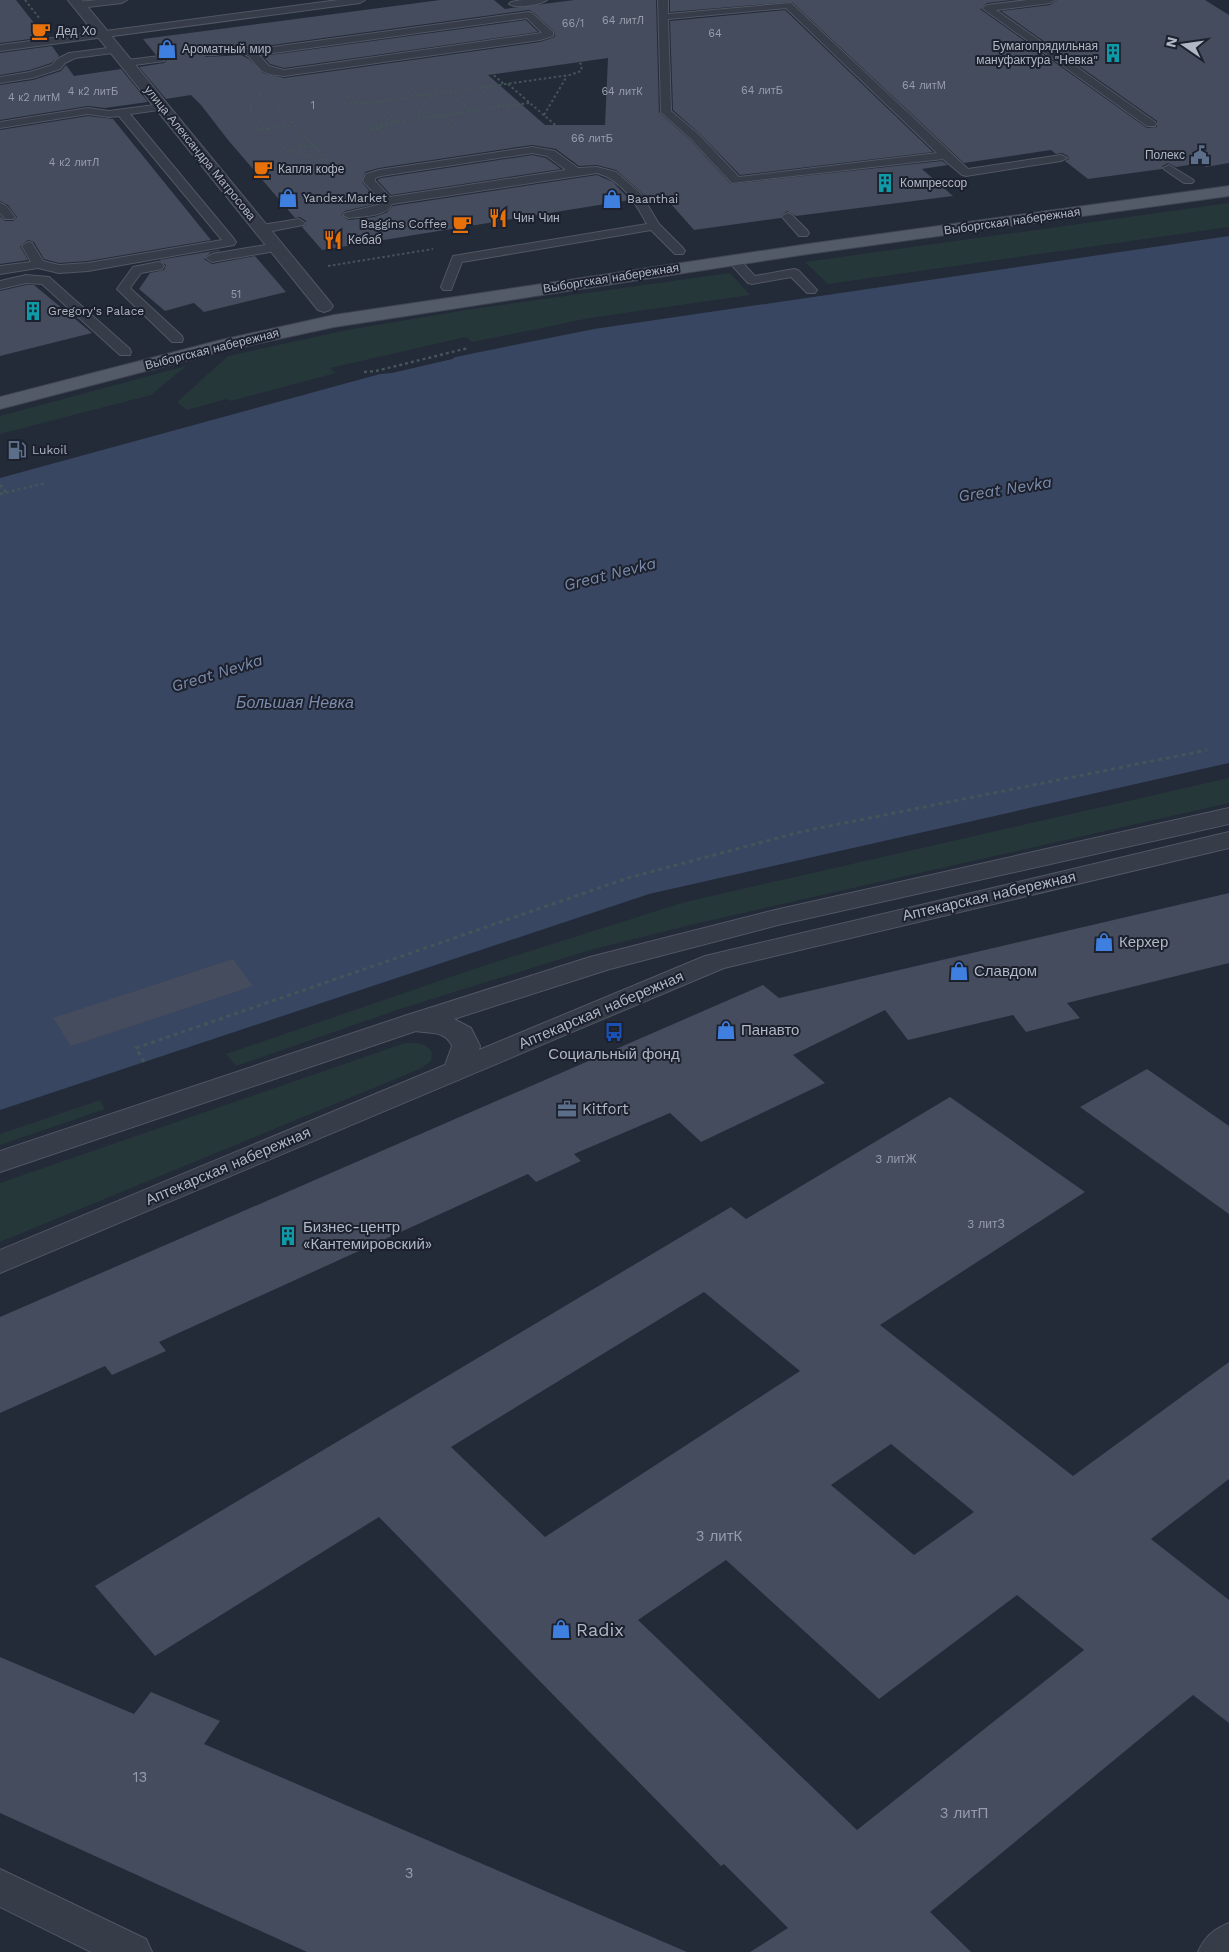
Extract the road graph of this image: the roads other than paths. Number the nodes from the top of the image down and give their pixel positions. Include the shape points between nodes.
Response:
1 (122, 0) edge
2 (360, 0) edge
3 (542, 0) edge
4 (663, 0) edge
5 (1050, 0) edge
6 (512, 2) edge
7 (77, 3) edge
8 (528, 15) junction
9 (663, 17) junction
10 (103, 34) junction
11 (0, 48) edge
12 (116, 50) junction
13 (204, 53) dead end
14 (250, 53) junction
15 (160, 59) dead end
16 (127, 64) junction
17 (0, 80) edge
18 (162, 107) junction
19 (122, 112) junction
20 (0, 124) edge
21 (1151, 124) dead end
22 (946, 155) junction
23 (1061, 158) dead end
24 (1169, 168) dead end
25 (575, 172) junction
26 (1229, 176) edge
27 (1188, 181) junction
28 (1229, 191) edge
29 (387, 201) junction
30 (0, 206) edge
31 (349, 215) dead end
32 (9, 217) dead end
33 (788, 217) dead end
34 (299, 223) dead end
35 (654, 226) junction
36 (803, 233) junction
37 (783, 236) dead end
38 (254, 238) junction
39 (28, 246) dead end
40 (688, 250) joint
41 (660, 254) dead end
42 (733, 260) junction
43 (38, 264) junction
44 (0, 270) edge
45 (466, 284) dead end
46 (0, 285) edge
47 (447, 286) junction
48 (811, 290) dead end
49 (324, 306) junction
50 (177, 339) junction
51 (125, 352) junction
52 (0, 385) edge
53 (0, 403) edge
54 (1229, 816) edge
55 (1229, 840) edge
56 (414, 1022) junction
57 (457, 1070) junction
58 (0, 1162) edge
59 (0, 1262) edge
60 (0, 1887) edge
61 (1229, 1942) edge
62 (132, 1952) edge
63 (1218, 1952) edge

1 - 7 lane
2 - 10 lane
3 - 6 lane
4 - 9 lane
5 - 21 lane via 987,8
6 - 8 lane
7 - 10 street, улица Александра Матросова
8 - 14 lane
8 - 14 lane via 549,34 284,73 266,70
9 - 22 lane via 788,5
9 - 22 lane via 666,112 695,137 736,181
10 - 11 lane
10 - 12 street, улица Александра Матросова
12 - 16 street, улица Александра Матросова
12 - 17 lane via 73,55 56,67
13 - 14 lane via 228,50
15 - 16 lane
16 - 18 street, улица Александра Матросова
18 - 19 lane
18 - 38 street, улица Александра Матросова
19 - 20 lane via 88,112
19 - 38 lane
22 - 23 lane via 966,173
24 - 27 lane
25 - 29 lane
25 - 29 lane via 553,153 544,150 370,176 369,181
25 - 35 lane via 597,170 612,174 637,196
26 - 27 main road, Выборгская набережная
27 - 36 main road, Выборгская набережная
28 - 42 main road, Выборгская набережная
29 - 31 lane via 386,206 378,210
30 - 32 lane
33 - 36 lane
34 - 38 lane
35 - 40 lane
35 - 47 lane via 457,259
36 - 37 main road, Выборгская набережная
38 - 43 lane via 88,268 59,269
38 - 49 street, улица Александра Матросова
38 - 50 lane via 137,270 123,289
39 - 43 lane
40 - 41 main road, Выборгская набережная
42 - 48 lane via 752,280 794,274
42 - 53 main road, Выборгская набережная via 334,321 221,346
43 - 44 lane
45 - 47 main road, Выборгская набережная
46 - 51 lane via 26,279 45,280
47 - 49 main road, Выборгская набережная
49 - 50 main road, Выборгская набережная
50 - 51 main road, Выборгская набережная
51 - 52 main road, Выборгская набережная
54 - 56 street, Аптекарская набережная via 704,935
55 - 57 street, Аптекарская набережная via 715,962
56 - 57 street via 448,1026 461,1034 466,1046
56 - 58 street, Аптекарская набережная
57 - 59 street, Аптекарская набережная
60 - 62 street
61 - 63 street

